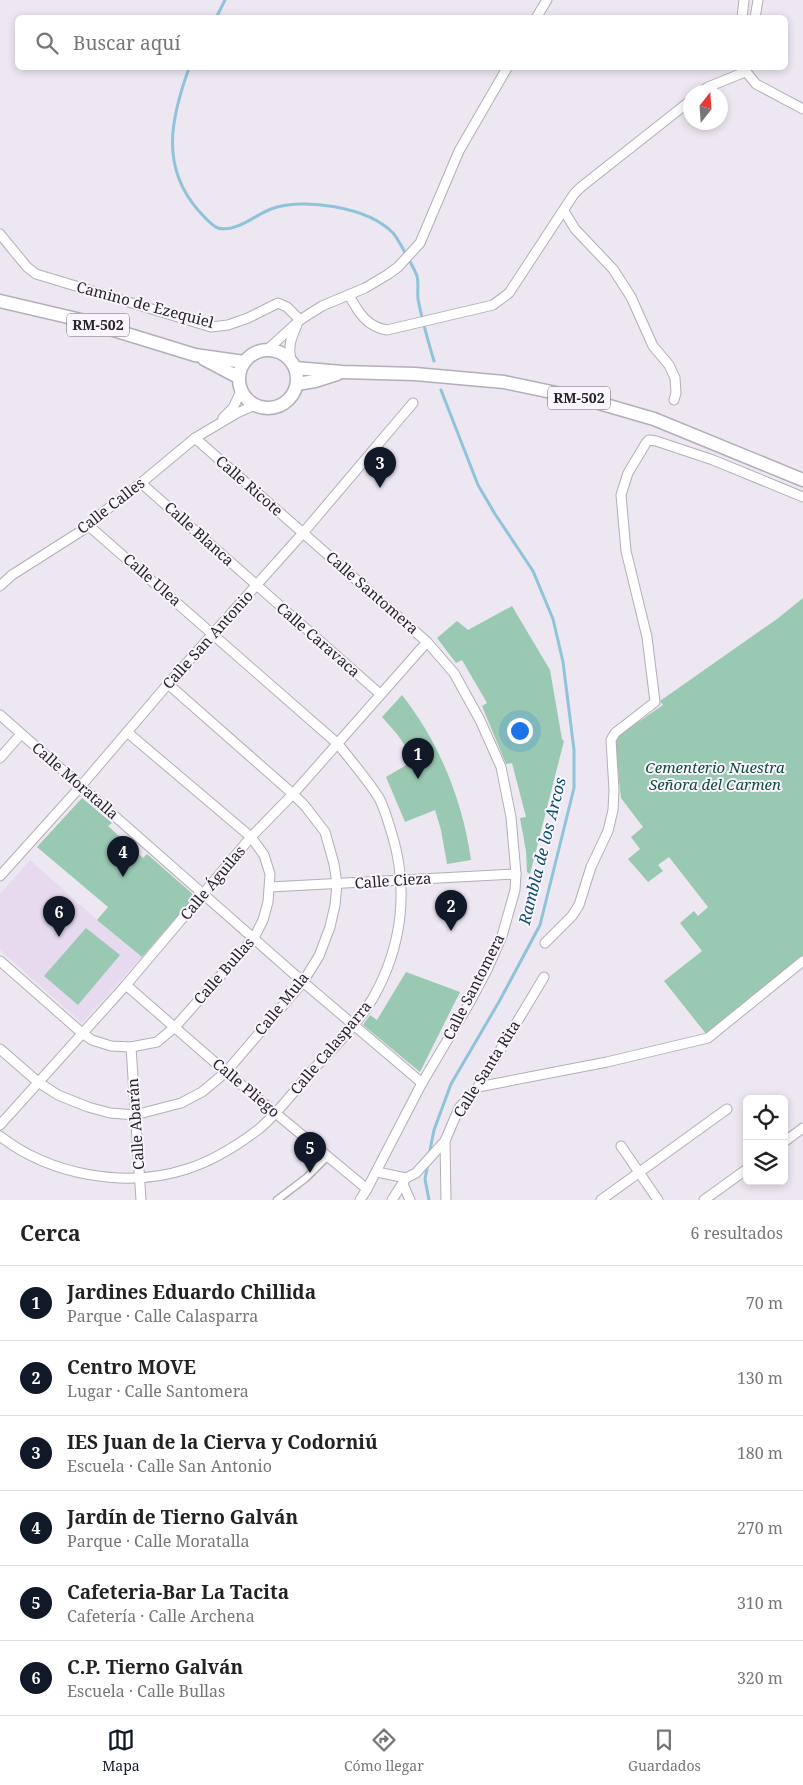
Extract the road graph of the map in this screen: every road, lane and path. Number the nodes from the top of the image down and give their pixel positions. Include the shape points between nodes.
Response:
1 (547, 0) edge
2 (744, 0) edge
3 (758, 0) edge
4 (538, 15) edge
5 (742, 15) edge
6 (756, 15) edge
7 (507, 70) edge
8 (743, 70) edge
9 (746, 70) edge
10 (712, 85) edge
11 (683, 107) edge
12 (803, 109) edge
13 (564, 211) junction
14 (0, 234) edge
15 (349, 295) junction
16 (0, 301) edge
17 (300, 320) junction
18 (268, 349) junction
19 (195, 355) junction
20 (244, 362) junction
21 (293, 364) junction
22 (342, 372) junction
23 (238, 377) junction
24 (297, 384) junction
25 (241, 391) junction
26 (674, 400) dead end
27 (413, 403) dead end
28 (255, 405) junction
29 (216, 426) junction
30 (195, 438) junction
31 (803, 480) edge
32 (141, 483) junction
33 (803, 497) edge
34 (89, 526) junction
35 (303, 533) junction
36 (0, 586) edge
37 (256, 586) junction
38 (214, 634) junction
39 (427, 642) junction
40 (168, 684) junction
41 (380, 694) junction
42 (0, 715) edge
43 (127, 732) junction
44 (21, 734) junction
45 (338, 744) junction
46 (0, 758) edge
47 (81, 786) junction
48 (293, 794) junction
49 (252, 837) junction
50 (0, 874) edge
51 (516, 874) junction
52 (402, 880) junction
53 (337, 884) junction
54 (270, 887) junction
55 (204, 894) junction
56 (254, 938) junction
57 (545, 943) dead end
58 (0, 961) edge
59 (803, 962) edge
60 (544, 977) dead end
61 (303, 982) junction
62 (126, 985) junction
63 (353, 1026) junction
64 (176, 1027) junction
65 (82, 1033) junction
66 (131, 1047) junction
67 (0, 1049) edge
68 (226, 1072) junction
69 (38, 1082) junction
70 (422, 1083) junction
71 (478, 1087) junction
72 (727, 1109) dead end
73 (276, 1114) junction
74 (134, 1115) junction
75 (0, 1125) edge
76 (803, 1128) edge
77 (0, 1136) edge
78 (787, 1140) edge
79 (445, 1141) junction
80 (621, 1146) dead end
81 (328, 1156) junction
82 (377, 1172) junction
83 (639, 1172) junction
84 (743, 1172) edge
85 (140, 1177) junction
86 (404, 1181) junction
87 (367, 1189) junction
88 (141, 1200) edge
89 (277, 1200) edge
90 (361, 1200) edge
91 (392, 1200) edge
92 (410, 1200) edge
93 (446, 1200) edge
94 (601, 1200) edge
95 (658, 1200) edge
96 (704, 1200) edge

1 - 4 street
2 - 5 street
3 - 6 street
7 - 15 street via 459,151 420,243 398,267
8 - 10 street
9 - 12 street via 756,84
11 - 13 street via 581,187
13 - 15 street via 508,293 493,305 387,330 367,322
13 - 26 street via 575,229 613,269 631,297 653,346 675,378
14 - 17 street, Camino de Ezequiel via 36,274 163,313 212,327 228,325 278,304 287,307
15 - 17 street
16 - 19 main road, RM-502 via 81,320
17 - 18 street
17 - 21 street via 289,348
18 - 20 main road via 251,355
18 - 21 main road, RM-502 via 285,354
19 - 20 main road, RM-502
19 - 23 main road, RM-502
20 - 23 main road
21 - 22 main road, RM-502
21 - 24 main road
22 - 24 main road
22 - 31 main road, RM-502 via 415,374 504,382 585,400 654,419
23 - 25 main road
24 - 28 main road via 290,399 275,408
25 - 28 main road
25 - 29 street via 233,408
27 - 35 street, Calle San Antonio
28 - 29 street, Calle Calles
29 - 30 street, Calle Calles
30 - 32 street, Calle Calles
30 - 35 street, Calle Ricote
32 - 34 street, Calle Calles
32 - 37 street, Calle Blanca
33 - 57 street via 713,460 649,440 628,473 621,495 626,551 647,638 655,702 615,733 611,740 614,790 608,831 591,867 579,905
34 - 36 street, Calle Calles via 12,574
34 - 38 street, Calle Ulea
35 - 37 street, Calle San Antonio
35 - 39 street, Calle Santomera
37 - 38 street, Calle San Antonio
37 - 41 street, Calle Caravaca
38 - 40 street, Calle San Antonio
38 - 45 street, Calle Calasparra
39 - 41 street, Calle Águilas
39 - 51 street, Calle Santomera via 454,673 501,767 512,817
40 - 43 street, Calle San Antonio
40 - 48 street, Calle Mula
41 - 45 street, Calle Águilas
42 - 44 street, Calle Moratalla
43 - 47 street, Calle San Antonio
43 - 49 street, Calle Bullas
44 - 46 street
44 - 47 street, Calle Moratalla
45 - 48 street, Calle Águilas
45 - 52 street, Calle Calasparra via 380,800 398,854
47 - 50 street, Calle San Antonio
47 - 55 street, Calle Moratalla
48 - 49 street, Calle Águilas
48 - 53 street, Calle Mula via 325,832
49 - 54 street, Calle Bullas via 264,856
49 - 55 street, Calle Águilas
51 - 52 street, Calle Cieza
51 - 70 street, Calle Santomera via 511,908 502,936 470,1002
52 - 53 street, Calle Cieza
52 - 63 street, Calle Calasparra via 397,938 388,970
53 - 54 street, Calle Cieza
53 - 61 street, Calle Mula via 330,927 319,956
54 - 56 street, Calle Bullas via 263,920
55 - 56 street, Calle Moratalla
55 - 62 street, Calle Águilas
56 - 61 street, Calle Moratalla
56 - 64 street, Calle Bullas
58 - 65 street, Calle Bullas
59 - 71 street via 708,1038
60 - 71 street, Calle Santa Rita
61 - 63 street, Calle Moratalla
61 - 68 street, Calle Mula
62 - 64 street, Calle Pliego
62 - 65 street, Calle Águilas
63 - 70 street, Calle Moratalla
63 - 73 street, Calle Calasparra
64 - 66 street, Calle Bullas via 157,1042
64 - 68 street, Calle Pliego
65 - 66 street, Calle Bullas via 111,1046
65 - 69 street, Calle Águilas
66 - 74 street, Calle Abarán
67 - 69 street, Calle Mula
68 - 73 street, Calle Pliego
68 - 74 street, Calle Mula via 202,1092 180,1103
69 - 74 street, Calle Mula via 88,1108
69 - 75 street, Calle Águilas
70 - 82 street, Calle Santomera
71 - 79 street, Calle Santa Rita via 459,1108
72 - 83 street
73 - 81 street, Calle Pliego
73 - 85 street, Calle Calasparra via 226,1152 187,1169
74 - 85 street, Calle Abarán
76 - 78 street
77 - 85 street, Calle Calasparra via 40,1160 79,1172 117,1178
79 - 86 street, Calle Santa Rita via 416,1173
79 - 93 street
80 - 83 street
81 - 87 street, Calle Pliego
81 - 89 street
82 - 86 street
82 - 87 street, Calle Santomera
83 - 94 street
83 - 95 street
84 - 96 street
85 - 88 street, Calle Abarán
86 - 91 street, Calle Santa Rita
86 - 92 street
87 - 90 street, Calle Santomera

